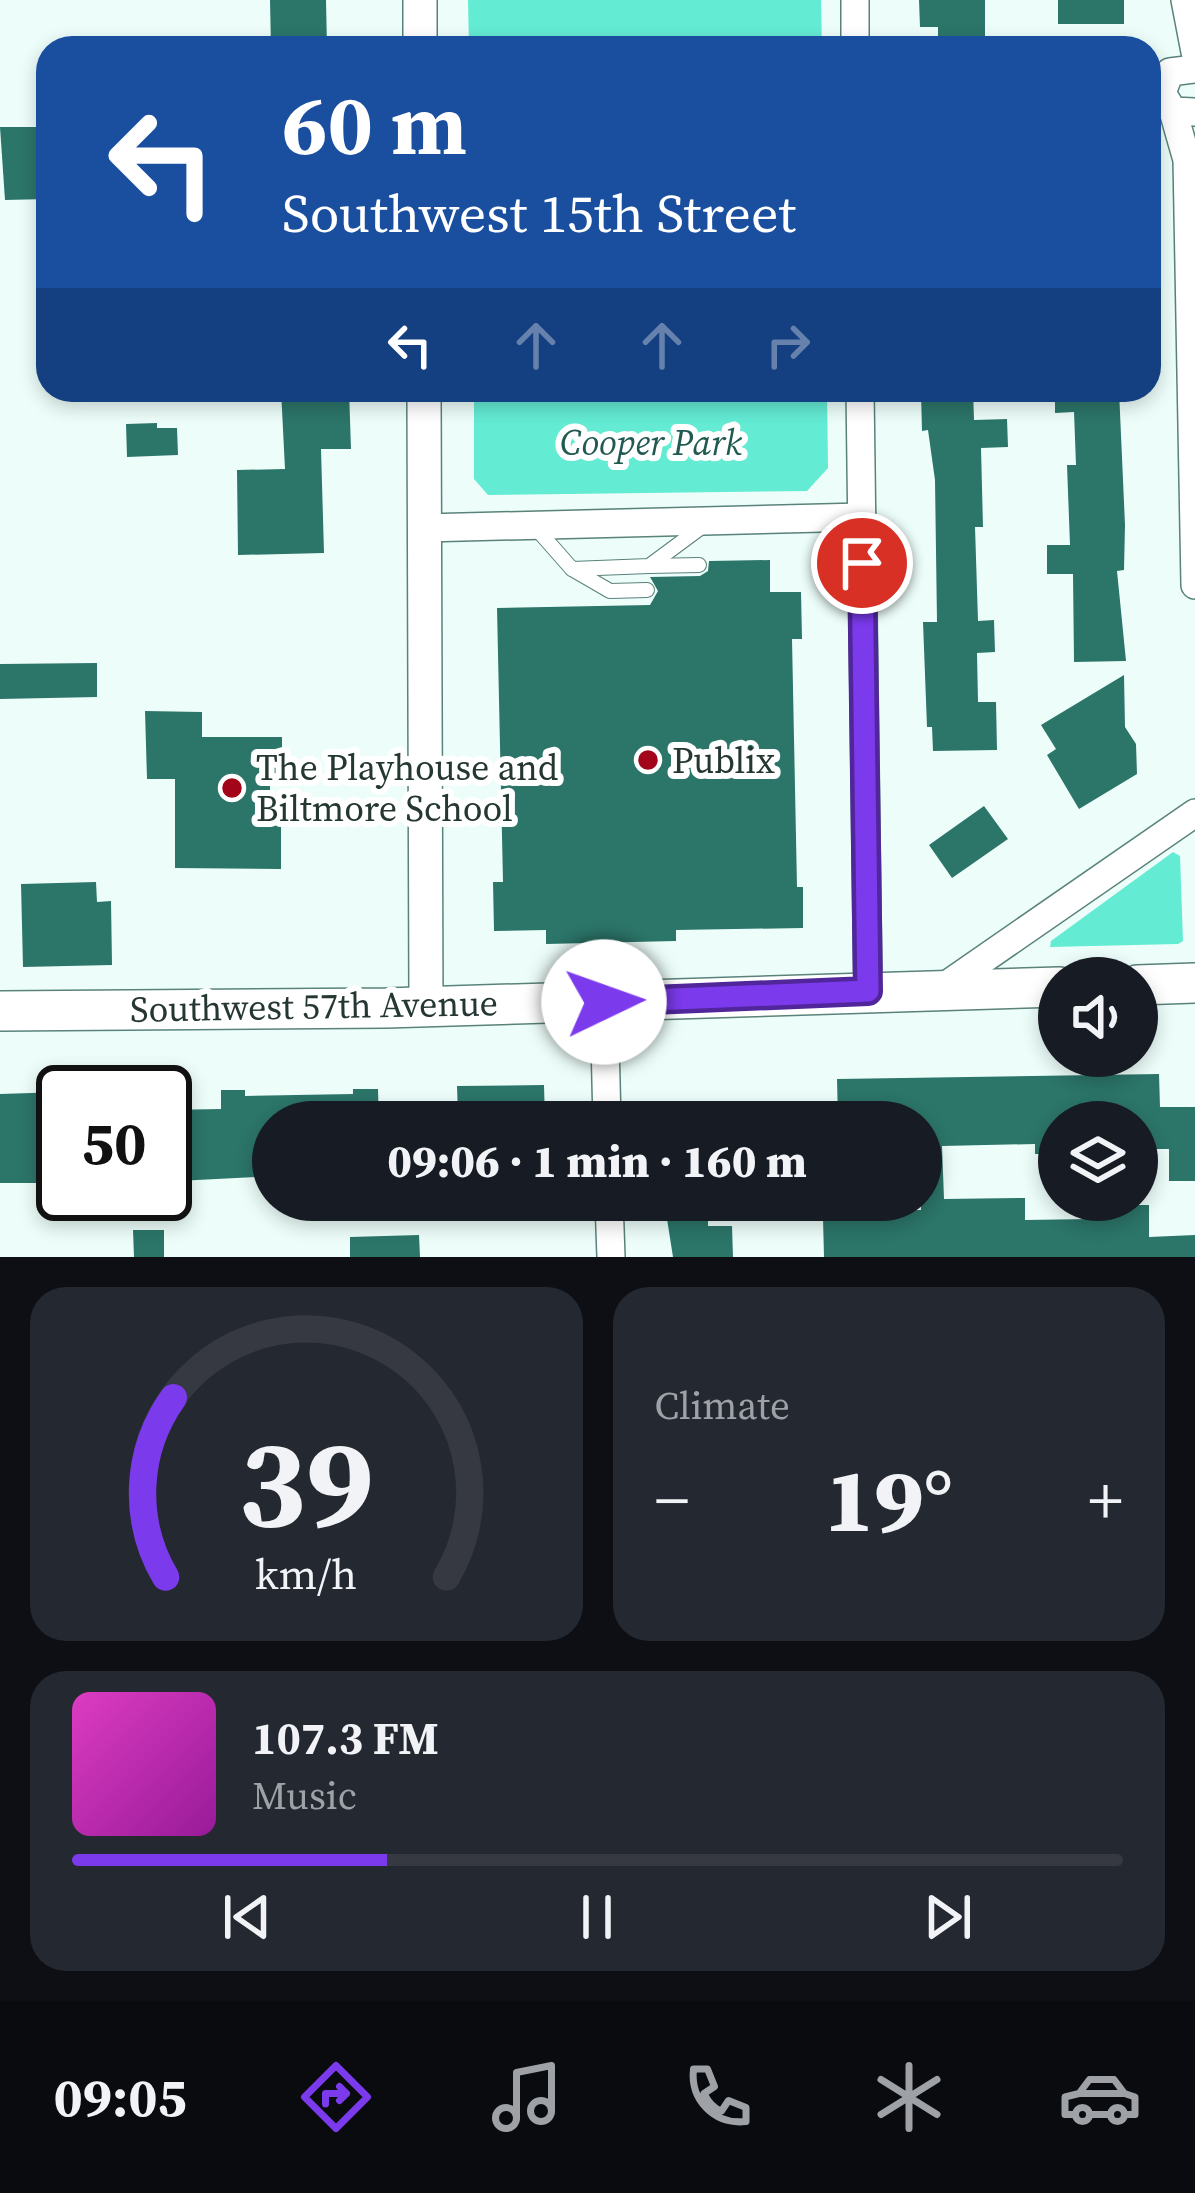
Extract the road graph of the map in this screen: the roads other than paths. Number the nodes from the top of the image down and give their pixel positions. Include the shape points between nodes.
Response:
1 (420, 0) edge
2 (854, 0) edge
3 (1189, 26) edge
4 (420, 36) edge
5 (855, 36) edge
6 (1173, 96) edge
7 (424, 402) edge
8 (860, 402) edge
9 (862, 517) junction
10 (707, 523) junction
11 (534, 526) junction
12 (424, 528) junction
13 (649, 566) junction
14 (699, 566) dead end
15 (572, 569) junction
16 (1195, 585) edge
17 (647, 590) dead end
18 (1195, 813) edge
19 (1195, 983) edge
20 (1158, 984) edge
21 (1038, 988) edge
22 (939, 990) junction
23 (868, 991) junction
24 (604, 1002) junction
25 (426, 1007) junction
26 (0, 1011) edge
27 (606, 1101) edge
28 (610, 1221) edge
29 (611, 1257) edge

1 - 4 street
2 - 5 street
3 - 6 street
6 - 16 street via 1187,160
7 - 12 street
8 - 9 street
9 - 10 street
9 - 23 street
10 - 11 street
10 - 13 lane
11 - 12 street
11 - 15 lane
12 - 25 street
13 - 14 lane
13 - 15 lane
15 - 17 lane via 610,591
18 - 22 street
19 - 20 main road
21 - 22 main road, Southwest 57th Avenue
22 - 23 main road, Southwest 57th Avenue
23 - 24 main road, Southwest 57th Avenue
24 - 25 main road, Southwest 57th Avenue
24 - 27 street
25 - 26 main road, Southwest 57th Avenue
28 - 29 street

